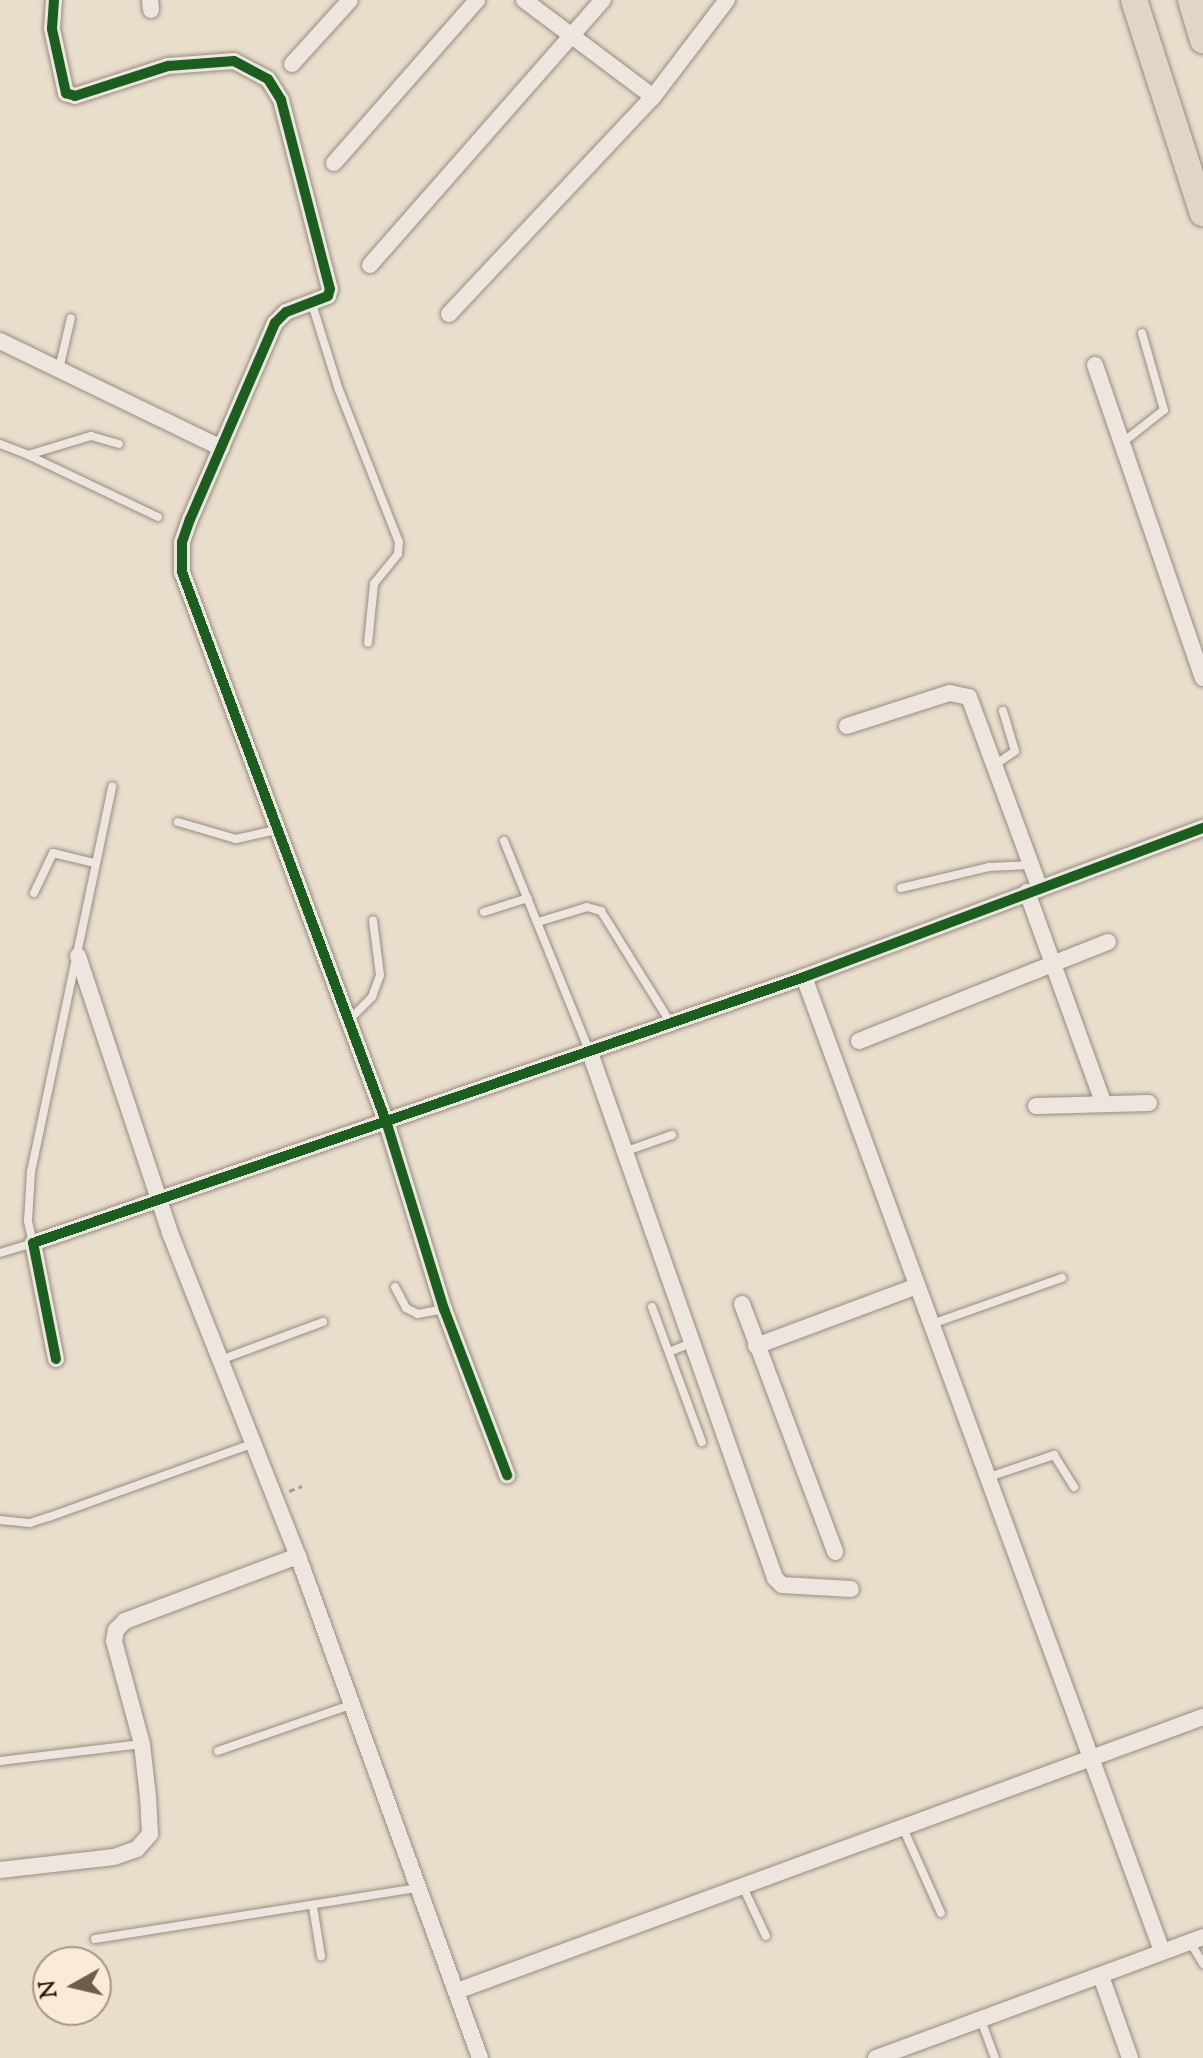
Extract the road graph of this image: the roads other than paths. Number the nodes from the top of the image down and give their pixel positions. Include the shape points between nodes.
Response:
1 (54, 0) edge
2 (350, 0) edge
3 (477, 0) edge
4 (524, 0) edge
5 (603, 0) edge
6 (727, 0) edge
7 (1134, 0) edge
8 (1191, 0) edge
9 (575, 37) junction
10 (1203, 40) edge
11 (292, 64) dead end
12 (653, 97) junction
13 (334, 163) dead end
14 (1203, 213) edge
15 (370, 265) dead end
16 (312, 304) junction
17 (449, 314) dead end
18 (71, 318) dead end
19 (1142, 333) dead end
20 (0, 341) edge
21 (1095, 365) dead end
22 (59, 370) junction
23 (1122, 443) junction
24 (0, 444) edge
25 (119, 444) dead end
26 (221, 448) junction
27 (28, 455) junction
28 (158, 517) dead end
29 (368, 643) dead end
30 (1203, 678) edge
31 (1003, 711) dead end
32 (847, 726) dead end
33 (996, 764) junction
34 (112, 786) dead end
35 (178, 822) dead end
36 (1203, 828) edge
37 (276, 830) junction
38 (504, 841) dead end
39 (94, 863) junction
40 (1031, 864) junction
41 (901, 888) dead end
42 (1033, 889) junction
43 (34, 893) dead end
44 (528, 898) junction
45 (484, 912) dead end
46 (373, 920) dead end
47 (538, 922) junction
48 (1108, 942) dead end
49 (78, 956) junction
50 (1054, 966) junction
51 (804, 977) junction
52 (348, 1020) junction
53 (670, 1022) junction
54 (859, 1041) dead end
55 (589, 1050) junction
56 (1103, 1102) junction
57 (1149, 1103) dead end
58 (1036, 1106) dead end
59 (387, 1124) junction
60 (672, 1135) dead end
61 (623, 1152) junction
62 (158, 1199) junction
63 (33, 1243) junction
64 (0, 1253) edge
65 (1062, 1278) dead end
66 (917, 1286) junction
67 (395, 1287) dead end
68 (742, 1304) dead end
69 (652, 1307) dead end
70 (444, 1309) junction
71 (323, 1322) dead end
72 (931, 1324) junction
73 (689, 1344) junction
74 (756, 1346) junction
75 (669, 1352) junction
76 (56, 1359) dead end
77 (220, 1361) junction
78 (702, 1442) dead end
79 (252, 1444) junction
80 (507, 1475) dead end
81 (989, 1477) junction
82 (1074, 1487) dead end
83 (0, 1520) edge
84 (835, 1552) dead end
85 (298, 1556) junction
86 (851, 1589) dead end
87 (353, 1704) junction
88 (1203, 1717) edge
89 (142, 1744) junction
90 (218, 1751) dead end
91 (0, 1761) edge
92 (1090, 1762) junction
93 (903, 1828) junction
94 (0, 1870) edge
95 (421, 1887) junction
96 (743, 1887) junction
97 (313, 1907) junction
98 (941, 1913) dead end
99 (766, 1936) dead end
100 (95, 1939) dead end
101 (1197, 1939) edge
102 (1162, 1951) junction
103 (321, 1956) dead end
104 (1203, 1964) edge
105 (1101, 1976) junction
106 (457, 1991) junction
107 (981, 2020) junction
108 (480, 2058) edge
109 (876, 2058) edge
110 (995, 2058) edge
111 (1130, 2058) edge

1 - 16 street via 52,29 61,83 75,96 117,79 181,65 234,61 268,79 281,100 330,289
2 - 11 street
3 - 13 street
4 - 9 street
5 - 9 street
6 - 12 street
7 - 14 main road
8 - 10 main road
9 - 12 street
9 - 15 street
12 - 17 street
16 - 26 street via 286,312 275,323
16 - 29 lane via 399,542 398,554 374,584
18 - 22 lane
19 - 23 lane via 1164,410
20 - 22 street
21 - 23 street
22 - 26 street
23 - 30 street
24 - 27 lane
25 - 27 lane via 91,436
26 - 37 street via 182,542 182,572
27 - 28 lane
31 - 33 lane via 1015,748
32 - 33 street via 961,692 969,697
33 - 40 street
34 - 39 lane
35 - 37 lane via 236,839
36 - 42 street
37 - 52 street
38 - 44 lane
39 - 43 lane via 53,853
39 - 49 lane
40 - 41 lane via 989,867
40 - 42 street
42 - 50 street
42 - 51 street
44 - 45 lane
44 - 47 lane
46 - 52 lane via 380,975 372,997
47 - 53 lane via 587,907 601,911
47 - 55 lane
48 - 50 street
49 - 62 street
49 - 63 lane via 31,1172 28,1221
50 - 54 street
50 - 56 street
51 - 53 street
51 - 66 street
52 - 59 street
53 - 55 street
55 - 59 street
55 - 61 street
56 - 57 street
56 - 58 street
59 - 62 street
59 - 70 street
60 - 61 lane
61 - 73 street
62 - 63 street
62 - 77 street
63 - 64 lane
63 - 76 street
65 - 72 lane
66 - 72 street
66 - 74 street
67 - 70 lane via 406,1308 418,1314
68 - 74 street
69 - 75 lane
70 - 80 street
71 - 77 lane
72 - 81 street
73 - 75 lane
73 - 86 street via 775,1578 782,1585
74 - 84 street
75 - 78 lane
77 - 79 street
79 - 83 lane via 30,1523
79 - 85 street
81 - 82 lane via 1054,1455
81 - 92 street
85 - 87 street
85 - 89 street via 125,1621 116,1630 114,1641
87 - 90 lane
87 - 95 street
88 - 92 street
89 - 91 lane
89 - 94 street via 150,1834 137,1849 114,1857
92 - 93 street
92 - 102 street
93 - 96 street
93 - 98 lane
95 - 97 lane
95 - 106 street
96 - 99 lane
96 - 106 street
97 - 100 lane
97 - 103 lane
101 - 102 street
101 - 104 lane
102 - 105 street
105 - 107 street
105 - 111 street
106 - 108 street
107 - 109 street
107 - 110 lane

